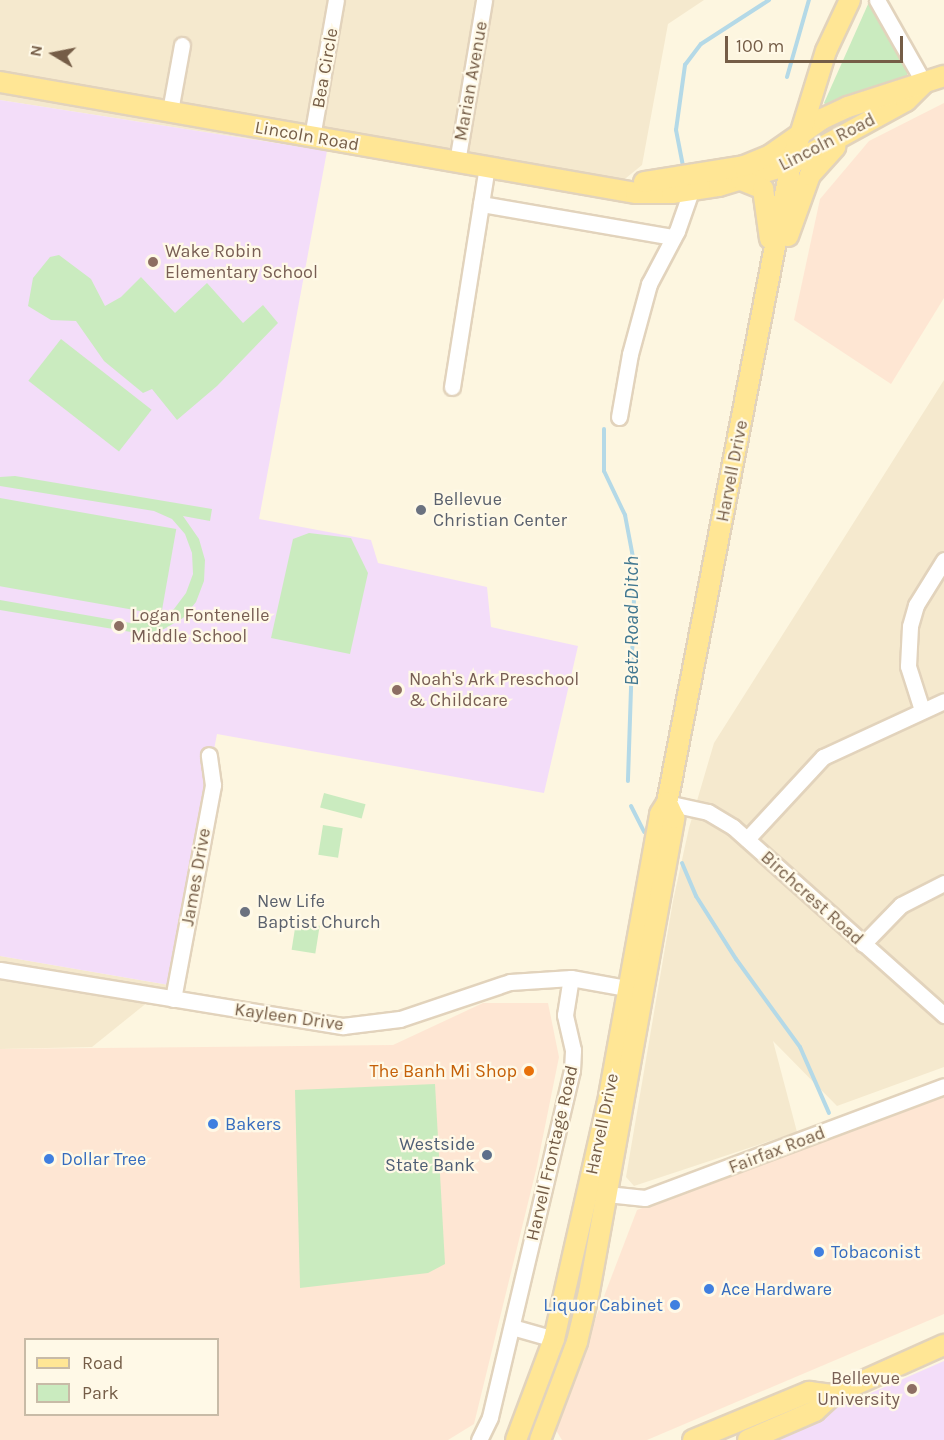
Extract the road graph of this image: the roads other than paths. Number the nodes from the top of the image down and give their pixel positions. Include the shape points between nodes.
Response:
1 (336, 0) edge
2 (484, 0) edge
3 (850, 0) edge
4 (877, 0) edge
5 (182, 45) dead end
6 (944, 76) edge
7 (0, 82) edge
8 (924, 83) junction
9 (170, 111) junction
10 (856, 129) junction
11 (312, 137) junction
12 (797, 139) junction
13 (457, 162) junction
14 (791, 164) junction
15 (487, 167) junction
16 (741, 180) junction
17 (615, 187) junction
18 (691, 191) junction
19 (481, 204) junction
20 (673, 237) junction
21 (773, 265) junction
22 (452, 387) dead end
23 (619, 417) dead end
24 (944, 560) edge
25 (944, 701) edge
26 (922, 710) junction
27 (209, 755) dead end
28 (667, 803) junction
29 (747, 839) junction
30 (944, 883) edge
31 (863, 944) junction
32 (0, 970) edge
33 (571, 978) junction
34 (637, 990) junction
35 (173, 999) junction
36 (944, 1015) edge
37 (944, 1086) edge
38 (607, 1194) junction
39 (512, 1327) junction
40 (554, 1339) junction
41 (944, 1346) edge
42 (832, 1395) junction
43 (550, 1416) junction
44 (479, 1440) edge
45 (516, 1440) edge
46 (540, 1440) edge
47 (548, 1440) edge
48 (693, 1440) edge
49 (748, 1440) edge

1 - 11 street, Bea Circle
2 - 13 street, Marian Avenue
3 - 12 main road, Harvell Drive via 826,51
4 - 8 street
5 - 9 street
6 - 8 main road, Lincoln Road
7 - 9 main road, Lincoln Road
8 - 10 main road, Lincoln Road via 906,101
8 - 12 main road, Lincoln Road via 896,88 848,107
9 - 11 main road, Lincoln Road
10 - 14 main road, Lincoln Road
10 - 21 main road via 828,152 810,175 788,239
11 - 13 main road, Lincoln Road
12 - 14 main road, Harvell Drive
12 - 17 main road, Lincoln Road via 744,166
13 - 15 main road, Lincoln Road
14 - 16 main road, Lincoln Road
14 - 21 main road, Harvell Drive
15 - 17 main road, Lincoln Road
15 - 19 street
16 - 18 main road, Lincoln Road
16 - 21 main road via 757,185 766,195
17 - 18 main road, Lincoln Road via 636,193
18 - 20 street
19 - 20 street
19 - 22 street
20 - 23 street via 642,305
21 - 28 main road, Harvell Drive
24 - 26 street via 916,605 910,626 908,666
25 - 26 street
26 - 29 street via 823,757
27 - 35 street, James Drive via 213,785
28 - 29 street, Birchcrest Road via 708,812
28 - 34 main road, Harvell Drive via 660,814
29 - 31 street, Birchcrest Road
30 - 31 street via 901,905
31 - 36 street, Birchcrest Road
32 - 35 street, Kayleen Drive
33 - 34 street, Kayleen Drive
33 - 35 street, Kayleen Drive via 500,985 408,1017 361,1026 307,1023
33 - 39 street, Harvell Frontage Road via 565,1015 573,1050 572,1070
34 - 38 main road, Harvell Drive
34 - 40 main road, Harvell Drive
37 - 38 street, Fairfax Road via 645,1198
38 - 43 main road, Harvell Drive via 577,1342
39 - 40 street
39 - 44 street, Harvell Frontage Road via 490,1417
40 - 45 main road, Harvell Drive
41 - 42 main road
42 - 48 main road via 809,1392
42 - 49 main road via 815,1411
43 - 46 main road, Harvell Drive
43 - 47 main road

